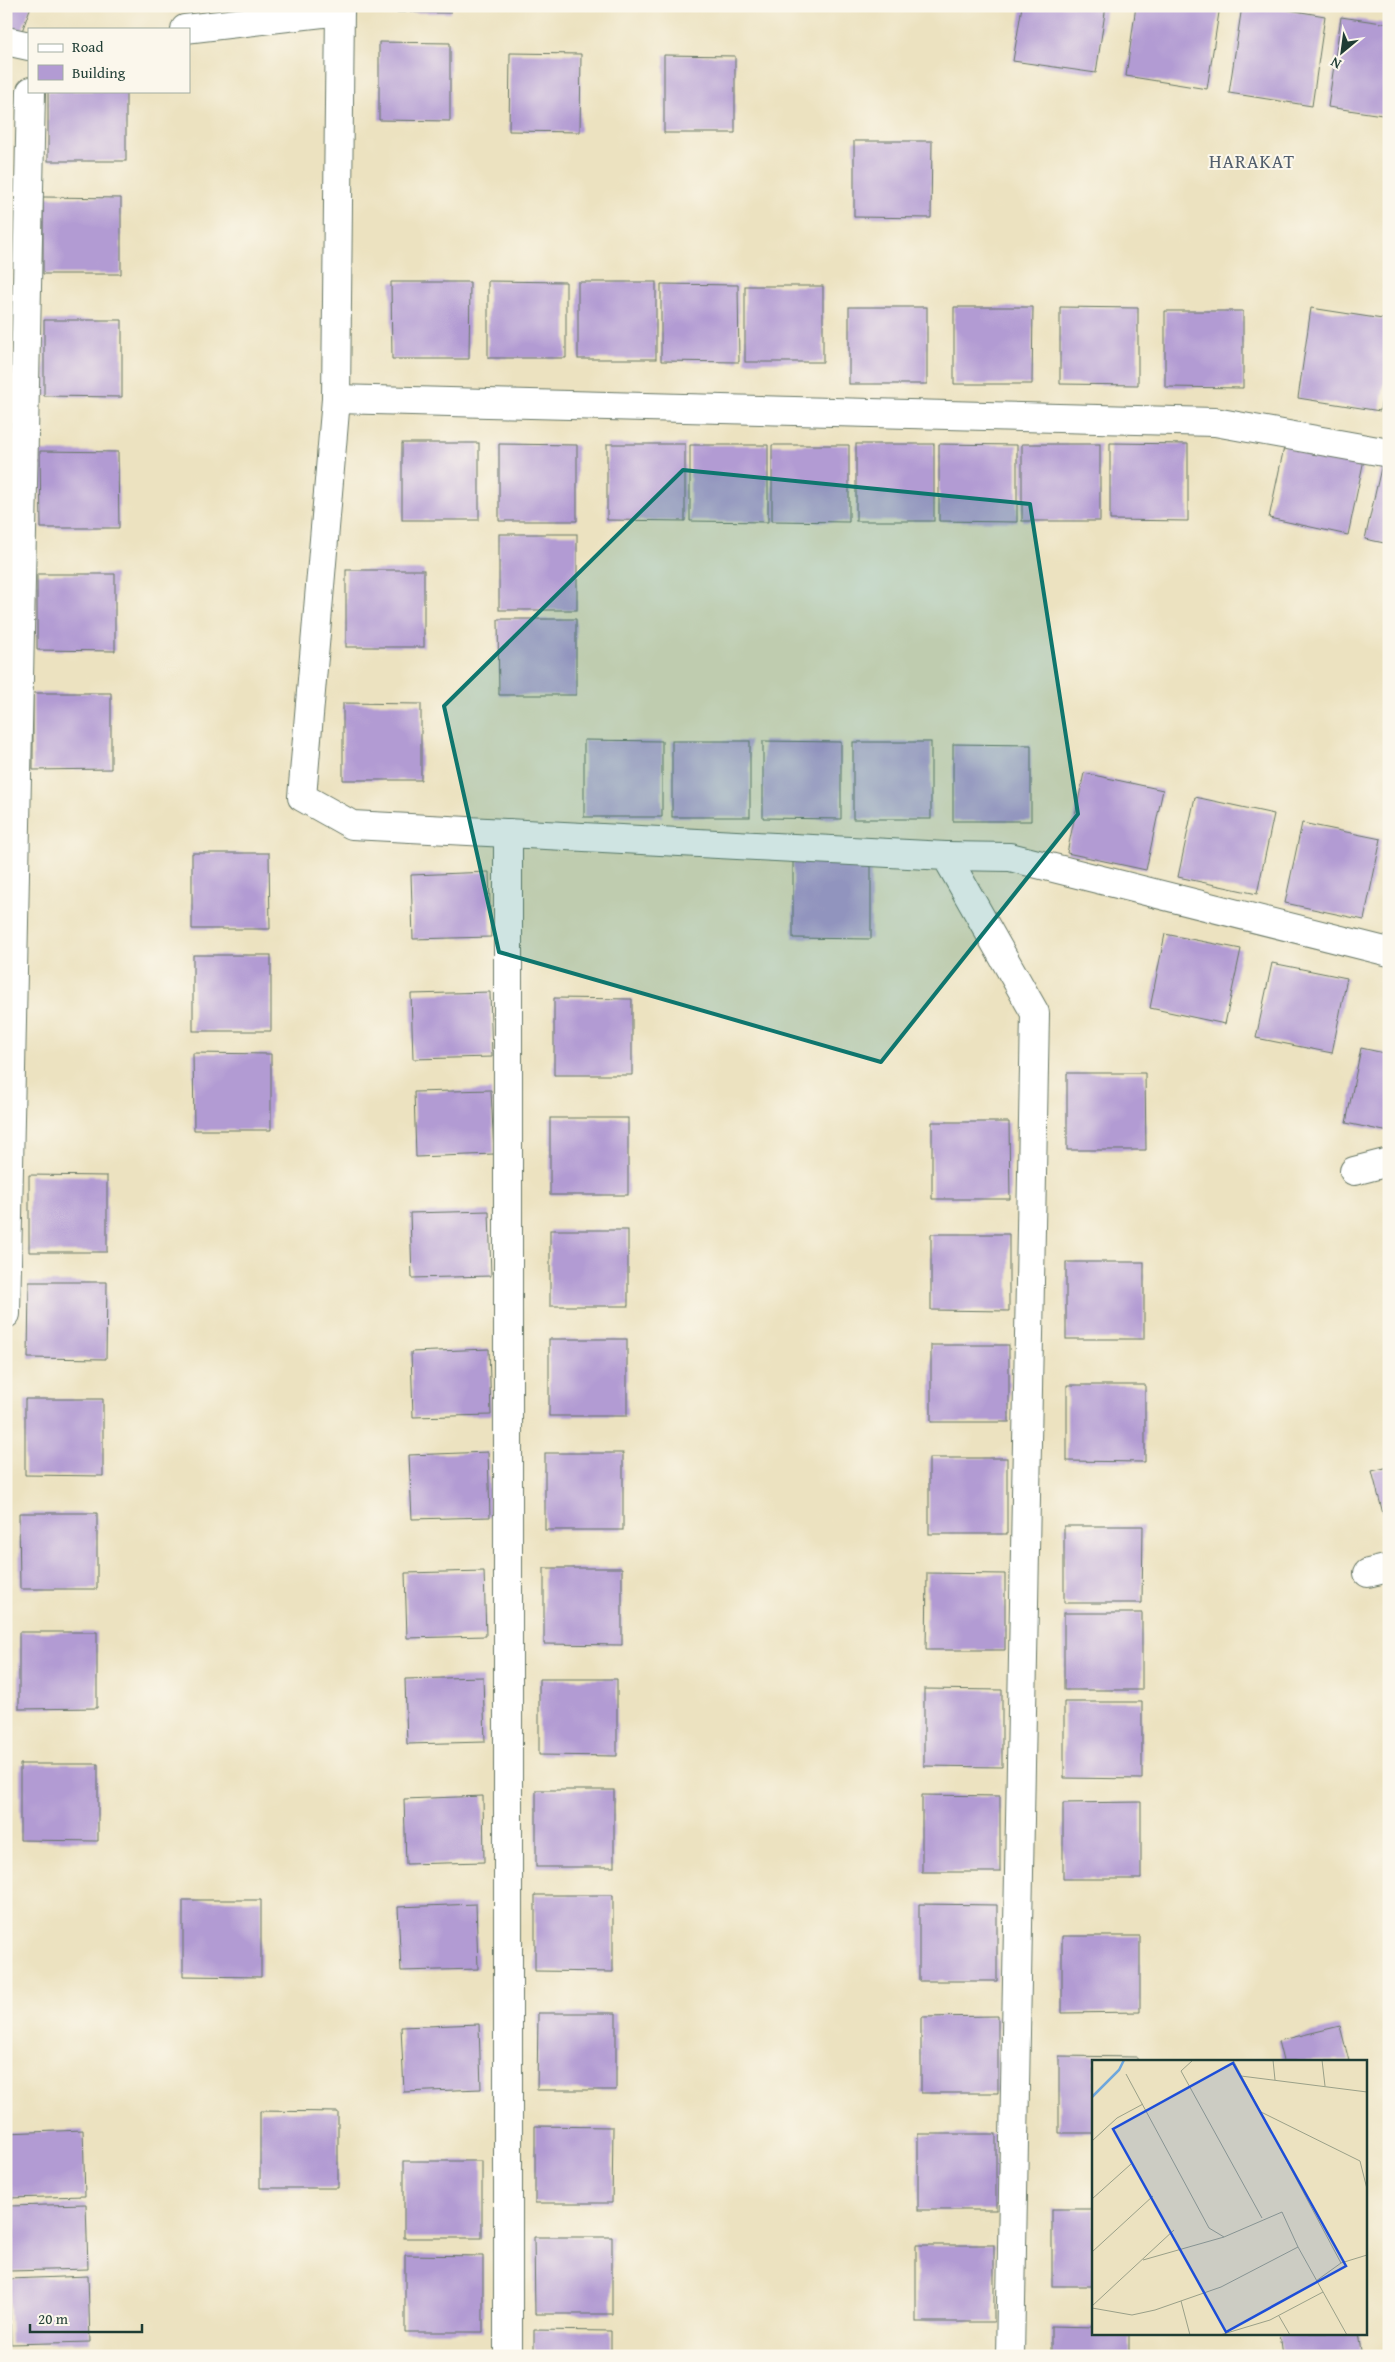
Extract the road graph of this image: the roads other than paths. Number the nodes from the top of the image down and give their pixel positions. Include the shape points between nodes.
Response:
1 (340, 8) edge
2 (190, 28) edge
3 (6, 42) edge
4 (28, 46) edge
5 (31, 92) edge
6 (336, 399) junction
7 (1389, 452) edge
8 (508, 833) junction
9 (946, 856) junction
10 (1389, 952) edge
11 (1389, 1162) edge
12 (1354, 1171) dead end
13 (6, 1314) edge
14 (508, 2356) edge
15 (1010, 2356) edge

1 - 2 street
1 - 6 street
3 - 4 street
5 - 13 street
6 - 7 street via 1216,422
6 - 8 street via 302,797 352,825
8 - 9 street
8 - 14 street
9 - 10 street via 1010,857
9 - 15 street via 1034,1013
11 - 12 street

